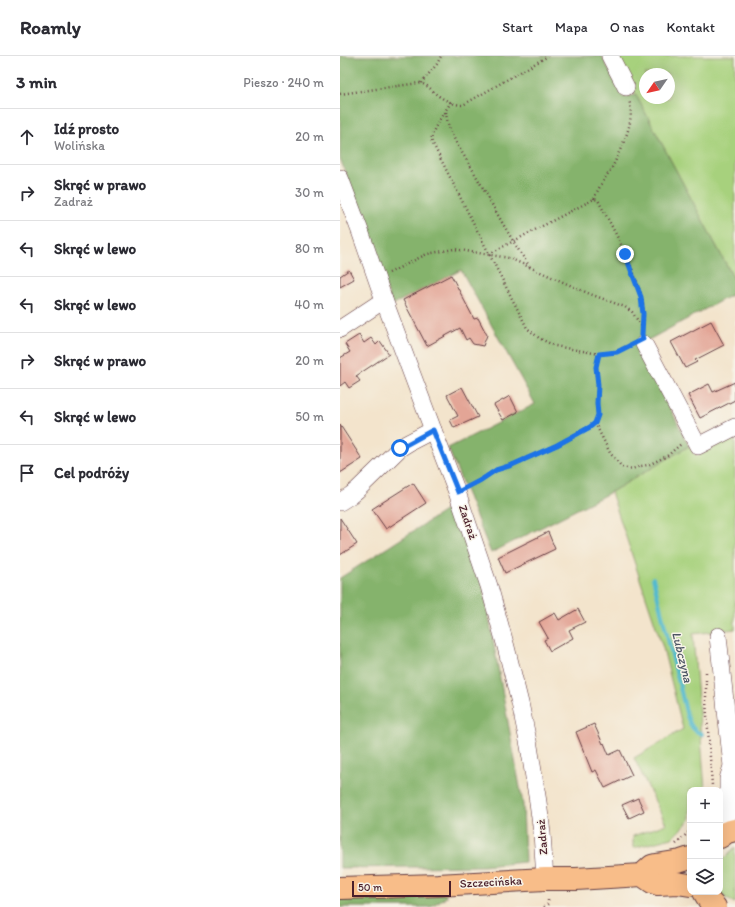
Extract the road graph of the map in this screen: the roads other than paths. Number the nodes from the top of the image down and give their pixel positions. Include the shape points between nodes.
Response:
1 (610, 56) edge
2 (626, 88) road end
3 (340, 178) edge
4 (384, 300) junction
5 (340, 329) edge
6 (644, 337) road end
7 (735, 427) edge
8 (433, 430) junction
9 (340, 502) edge
10 (718, 636) dead end
11 (733, 768) edge
12 (723, 828) edge
13 (735, 830) edge
14 (723, 834) edge
15 (687, 859) edge
16 (642, 875) junction
17 (545, 879) junction
18 (687, 887) edge
19 (340, 888) edge

1 - 2 street
3 - 4 street, Zadraż
4 - 5 street
4 - 8 street, Zadraż
6 - 7 street via 695,440
8 - 9 street via 400,448 358,490
8 - 17 street, Zadraż via 458,492 489,586 520,703 538,802
10 - 11 street
11 - 12 street via 728,779 728,814
13 - 14 main road
15 - 16 main road, Szczecińska via 652,866
16 - 17 main road, Szczecińska
16 - 18 main road via 658,884 677,883
17 - 19 main road, Szczecińska

